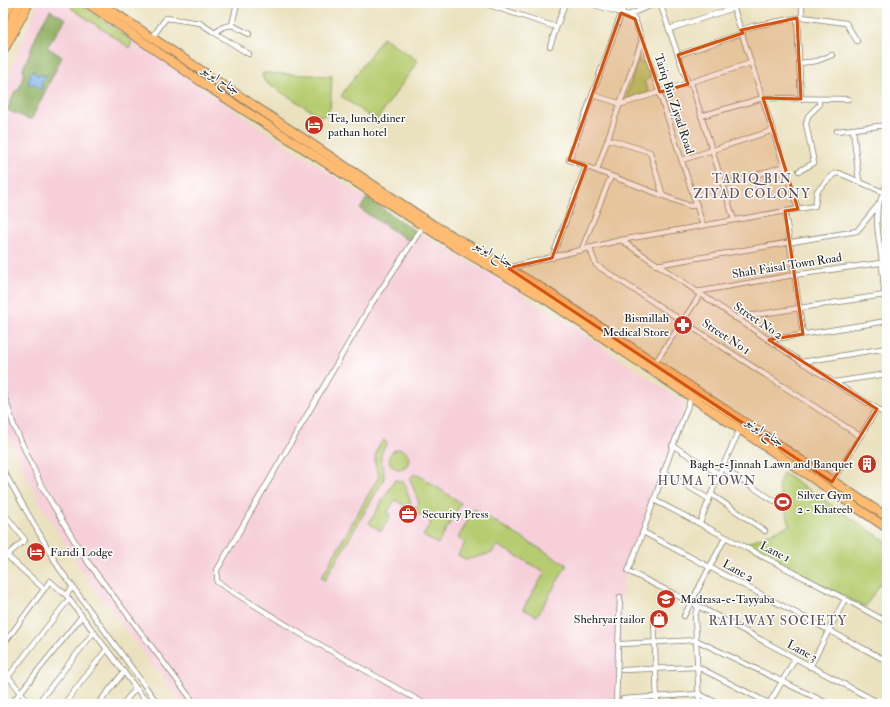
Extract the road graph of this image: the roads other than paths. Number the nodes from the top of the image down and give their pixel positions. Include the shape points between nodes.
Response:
1 (11, 3) edge
2 (20, 3) edge
3 (29, 3) edge
4 (87, 3) edge
5 (100, 3) edge
6 (237, 3) edge
7 (483, 3) edge
8 (565, 3) edge
9 (588, 3) edge
10 (624, 3) edge
11 (657, 3) edge
12 (802, 3) edge
13 (594, 4) edge
14 (733, 5) edge
15 (621, 14) junction
16 (628, 15) junction
17 (800, 17) junction
18 (3, 18) edge
19 (232, 24) junction
20 (556, 28) junction
21 (669, 29) junction
22 (742, 31) junction
23 (215, 33) junction
24 (249, 34) dead end
25 (3, 37) edge
26 (642, 40) junction
27 (857, 41) dead end
28 (154, 42) junction
29 (550, 46) dead end
30 (3, 52) edge
31 (249, 54) dead end
32 (678, 55) junction
33 (832, 55) dead end
34 (751, 63) junction
35 (800, 63) junction
36 (689, 83) junction
37 (887, 91) edge
38 (660, 92) junction
39 (593, 95) junction
40 (763, 98) junction
41 (801, 99) junction
42 (819, 99) junction
43 (848, 99) dead end
44 (622, 104) junction
45 (887, 105) edge
46 (702, 116) junction
47 (887, 125) edge
48 (853, 128) junction
49 (774, 130) junction
50 (838, 131) dead end
51 (608, 139) junction
52 (712, 150) junction
53 (682, 160) junction
54 (586, 166) junction
55 (785, 166) junction
56 (597, 170) junction
57 (800, 171) dead end
58 (611, 176) junction
59 (860, 181) junction
60 (723, 185) junction
61 (886, 185) edge
62 (883, 192) junction
63 (663, 196) junction
64 (879, 204) junction
65 (697, 205) junction
66 (798, 209) junction
67 (785, 211) junction
68 (734, 220) junction
69 (424, 225) junction
70 (703, 225) junction
71 (621, 240) junction
72 (790, 243) junction
73 (590, 249) junction
74 (581, 251) junction
75 (552, 258) junction
76 (885, 262) edge
77 (656, 265) junction
78 (508, 268) junction
79 (794, 275) junction
80 (698, 293) junction
81 (884, 295) junction
82 (887, 306) edge
83 (799, 307) junction
84 (735, 318) junction
85 (683, 321) junction
86 (887, 321) edge
87 (803, 334) junction
88 (769, 340) junction
89 (887, 348) edge
90 (801, 362) junction
91 (655, 363) junction
92 (887, 374) edge
93 (834, 382) junction
94 (3, 392) edge
95 (691, 398) junction
96 (877, 409) junction
97 (887, 415) edge
98 (740, 429) junction
99 (860, 436) junction
100 (672, 445) junction
101 (722, 468) junction
102 (3, 470) edge
103 (664, 471) junction
104 (719, 474) junction
105 (832, 482) junction
106 (710, 497) junction
107 (654, 500) junction
108 (781, 505) dead end
109 (3, 512) edge
110 (887, 517) edge
111 (700, 523) junction
112 (887, 528) edge
113 (765, 531) dead end
114 (643, 532) junction
115 (725, 538) junction
116 (5, 554) edge
117 (709, 566) junction
118 (73, 587) junction
119 (44, 589) junction
120 (68, 597) junction
121 (620, 597) dead end
122 (845, 599) junction
123 (690, 603) junction
124 (698, 606) junction
125 (82, 616) junction
126 (684, 616) dead end
127 (654, 618) dead end
128 (887, 622) edge
129 (827, 630) junction
130 (94, 632) junction
131 (696, 640) junction
132 (655, 643) junction
133 (3, 644) edge
134 (622, 644) dead end
135 (107, 649) junction
136 (795, 659) junction
137 (887, 661) edge
138 (698, 667) junction
139 (810, 667) junction
140 (3, 670) edge
141 (622, 670) dead end
142 (656, 670) junction
143 (124, 672) junction
144 (8, 676) junction
145 (782, 681) junction
146 (3, 683) edge
147 (136, 688) junction
148 (20, 692) junction
149 (699, 694) junction
150 (657, 696) junction
151 (154, 699) junction
152 (623, 699) dead end
153 (11, 704) edge
154 (30, 704) edge
155 (37, 704) edge
156 (64, 704) edge
157 (98, 704) edge
158 (124, 704) edge
159 (150, 704) edge
160 (158, 704) edge
161 (195, 704) edge
162 (425, 704) edge
163 (616, 704) edge
164 (657, 704) edge
165 (699, 704) edge
166 (719, 704) edge
167 (770, 704) edge
168 (829, 704) edge
169 (881, 704) edge

1 - 18 highway
2 - 25 highway
3 - 30 highway
4 - 28 highway, جناح ایونیو
5 - 28 highway, جناح ایونیو
6 - 19 street
7 - 20 street
8 - 20 street
9 - 13 street
10 - 15 street
11 - 16 street
11 - 21 street
12 - 17 street
13 - 15 street
14 - 21 street
14 - 22 street
15 - 16 street
15 - 39 street
16 - 26 street, Tariq Bin Ziyad Road via 635,19
17 - 22 street
17 - 27 street via 846,23
17 - 35 street
19 - 23 street
19 - 24 street
20 - 29 street
21 - 32 street
22 - 32 street
22 - 34 street
23 - 28 street via 200,23 166,18
23 - 31 street
26 - 38 street, Tariq Bin Ziyad Road
26 - 44 street
28 - 69 highway, جناح ایونیو via 213,90
28 - 78 highway, جناح ایونیو via 432,224
32 - 36 street
33 - 35 street via 817,61
34 - 36 street
34 - 40 street
35 - 41 street
36 - 38 street
36 - 46 street
37 - 45 street
38 - 44 street
38 - 53 street, Tariq Bin Ziyad Road
39 - 44 street
39 - 54 street via 569,160
40 - 41 street
40 - 46 street
40 - 49 street
41 - 42 street
42 - 43 street
42 - 57 street via 819,105 808,116 806,124 814,163
44 - 51 street
46 - 52 street
47 - 48 street
48 - 50 street
48 - 59 street
49 - 52 street
49 - 55 street
51 - 56 street
51 - 63 street via 650,152
52 - 53 street
52 - 60 street
53 - 65 street, Tariq Bin Ziyad Road
54 - 56 street
54 - 75 street
55 - 60 street
55 - 66 street
56 - 58 street
58 - 63 street
58 - 74 street
59 - 62 street
59 - 66 street via 840,172 834,174 817,191 815,206
60 - 68 street
61 - 62 street
62 - 64 street
63 - 65 street via 690,206
64 - 72 street via 857,231
64 - 76 street via 876,218
65 - 70 street, Tariq Bin Ziyad Road
66 - 67 street
67 - 68 street
67 - 72 street
68 - 70 street
69 - 95 highway, جناح ایونیو via 542,297
69 - 162 street via 372,303 217,570 216,577 217,582 301,634
70 - 71 street
71 - 73 street
71 - 77 street, Street No 2
72 - 77 street
72 - 79 street
73 - 74 street
73 - 85 street, Street No 1 via 596,265
74 - 75 street
75 - 78 street
76 - 79 street, Shah Faisal Town Road
76 - 81 street
77 - 80 street, Street No 2
78 - 91 highway, جناح ایونیو
79 - 80 street, Shah Faisal Town Road
79 - 83 street
80 - 84 street, Street No 2
80 - 85 street
81 - 82 street
81 - 83 street
83 - 84 street
83 - 87 street
84 - 88 street, Street No 2
85 - 91 street
85 - 99 street, Street No 1
86 - 87 street
87 - 88 street
88 - 90 street, Street No 2
89 - 90 street
90 - 93 street, Street No 2
91 - 105 highway, جناح ایونیو
92 - 93 street
93 - 96 street, Street No 2
94 - 161 street via 14,426 41,484 84,557
95 - 98 highway, جناح ایونیو
95 - 100 street
96 - 97 street, Street No 2
96 - 99 street
98 - 101 street
98 - 112 highway, جناح ایونیو
99 - 105 street
100 - 103 street
100 - 104 street
101 - 104 street
101 - 108 street
102 - 118 street via 42,541
103 - 106 street
103 - 107 street
104 - 106 street
105 - 110 highway, جناح ایونیو
106 - 111 street
106 - 113 street
107 - 111 street, Lane 1
107 - 114 street
109 - 116 street via 25,540
111 - 115 street, Lane 1
114 - 117 street, Lane 2
114 - 123 street, Lane 3 via 628,572
115 - 117 street
115 - 122 street, Lane 1
116 - 119 street
117 - 123 street
117 - 129 street, Lane 2
118 - 120 street
118 - 151 street
119 - 120 street via 50,581
119 - 133 street
120 - 125 street
120 - 144 street
121 - 163 street
122 - 128 street, Lane 1
122 - 129 street
123 - 124 street, Lane 3
123 - 126 street
124 - 131 street via 695,616
124 - 136 street, Lane 3
125 - 130 street
125 - 148 street
127 - 132 street
129 - 137 street, Lane 2
129 - 139 street
130 - 135 street
130 - 155 street
131 - 132 street
131 - 138 street
131 - 145 street
132 - 134 street
132 - 142 street
135 - 143 street
135 - 156 street
136 - 139 street, Lane 3
136 - 145 street
138 - 142 street
138 - 149 street
138 - 167 street
139 - 169 street, Lane 3
140 - 144 street
141 - 142 street
142 - 150 street
143 - 147 street
143 - 157 street
144 - 146 street
144 - 148 street
145 - 167 street
145 - 168 street
147 - 158 street
147 - 159 street
148 - 153 street
148 - 154 street
149 - 150 street
149 - 165 street
149 - 166 street
150 - 152 street
150 - 164 street
151 - 159 street
151 - 160 street

